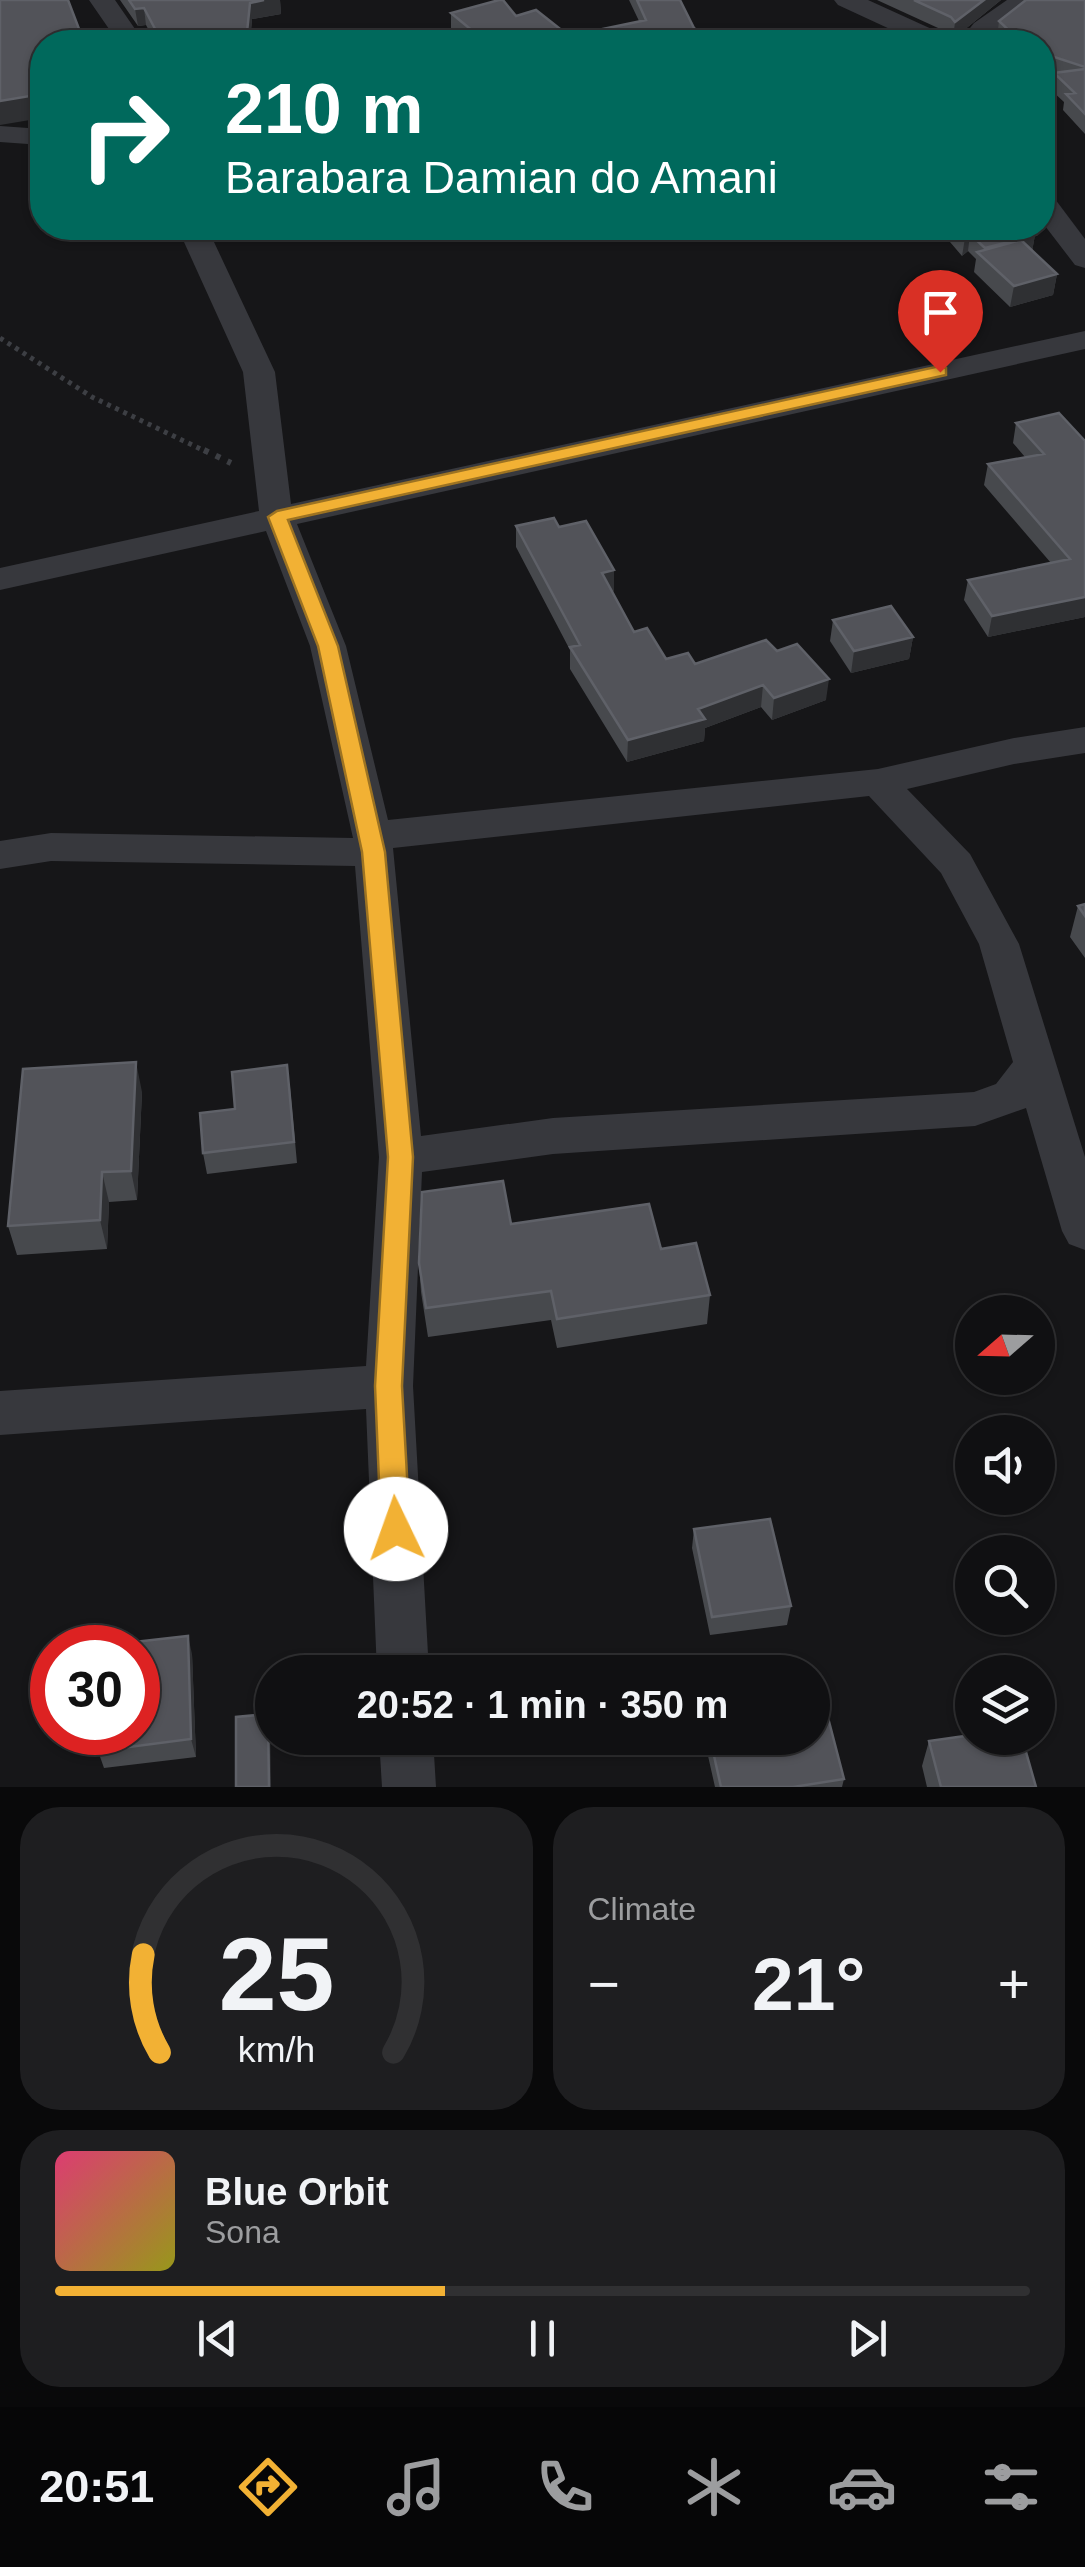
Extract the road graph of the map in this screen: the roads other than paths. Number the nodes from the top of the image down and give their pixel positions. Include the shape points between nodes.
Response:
1 (102, 0) edge
2 (847, 0) edge
3 (1024, 0) edge
4 (123, 30) edge
5 (912, 30) edge
6 (981, 30) edge
7 (0, 134) edge
8 (30, 137) edge
9 (1055, 219) edge
10 (199, 240) edge
11 (1085, 259) edge
12 (1085, 340) edge
13 (273, 498) junction
14 (0, 579) edge
15 (1085, 740) edge
16 (878, 782) junction
17 (372, 844) junction
18 (0, 854) edge
19 (1036, 1064) junction
20 (400, 1157) junction
21 (1085, 1231) edge
22 (388, 1386) junction
23 (0, 1414) edge
24 (402, 1655) edge
25 (407, 1755) edge
26 (409, 1787) edge

1 - 4 street
2 - 5 street
3 - 6 street
7 - 8 street
9 - 11 street
10 - 13 street via 259,372
12 - 13 street
13 - 14 street
13 - 17 street via 328,646
15 - 16 street
16 - 17 street
16 - 19 street via 956,864 999,944
17 - 18 street via 52,847
17 - 20 street
19 - 20 street via 1011,1096 975,1110 553,1136
19 - 21 street
20 - 22 street
22 - 23 street
22 - 24 street
25 - 26 street

